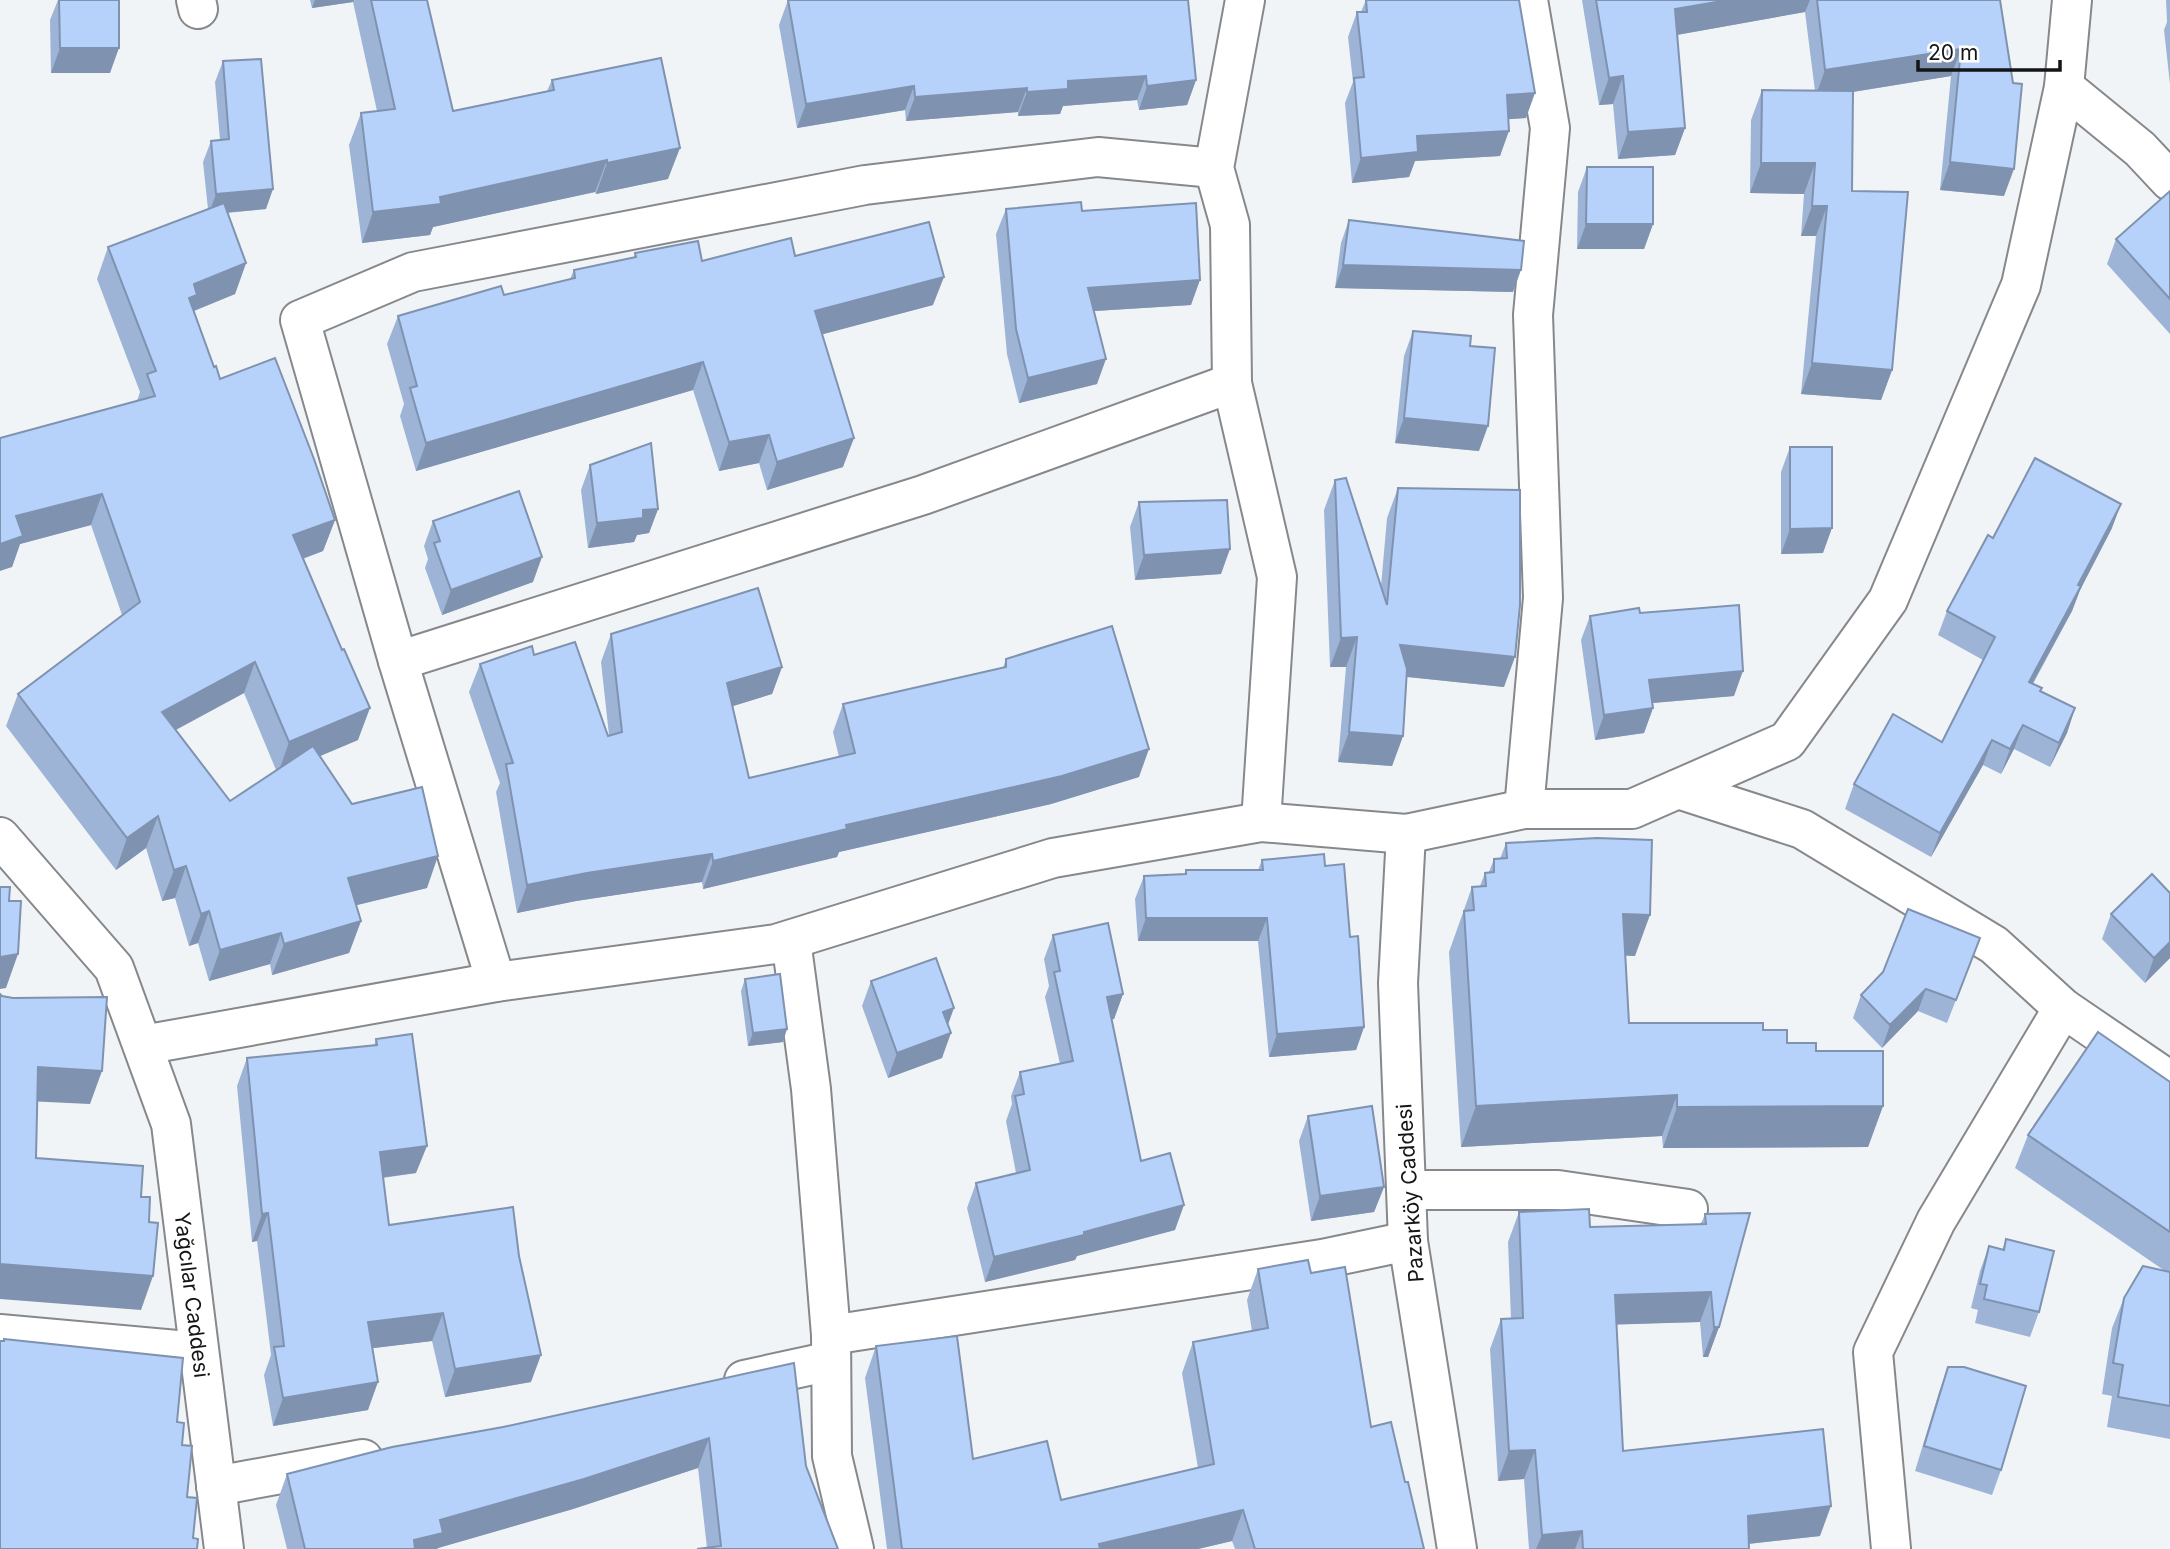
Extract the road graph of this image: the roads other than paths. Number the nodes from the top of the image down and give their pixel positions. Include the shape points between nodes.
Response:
1 (1245, 0) edge
2 (1528, 0) edge
3 (2072, 0) edge
4 (2064, 86) junction
5 (1213, 168) junction
6 (2170, 181) edge
7 (1233, 383) junction
8 (398, 662) junction
9 (1678, 789) junction
10 (1524, 809) junction
11 (1261, 822) junction
12 (1406, 834) junction
13 (0, 837) edge
14 (790, 940) junction
15 (496, 982) junction
16 (128, 1007) junction
17 (90, 1008) edge
18 (2063, 1008) junction
19 (143, 1045) junction
20 (2170, 1081) edge
21 (1407, 1190) junction
22 (1688, 1209) dead end
23 (1408, 1241) junction
24 (0, 1334) edge
25 (831, 1348) junction
26 (200, 1352) junction
27 (711, 1387) edge
28 (393, 1453) edge
29 (216, 1486) junction
30 (224, 1549) edge
31 (854, 1549) edge
32 (1457, 1549) edge
33 (1891, 1549) edge

1 - 5 street
2 - 10 street via 1550,128 1533,315 1543,598
3 - 4 street
4 - 6 street via 2140,149
4 - 9 street via 2021,285 1888,600 1787,741
5 - 7 street via 1230,225
5 - 8 street via 1098,157 865,185 412,272 300,320
7 - 8 street via 923,495
7 - 11 street via 1277,577
8 - 15 street
9 - 10 street via 1632,809
9 - 18 street via 1802,829 1994,945
10 - 12 street
11 - 12 street
11 - 14 street via 1052,858
12 - 21 street, Pazarköy Caddesi via 1398,984
13 - 16 street, Yağcılar Caddesi via 114,968
14 - 15 street
14 - 25 street via 811,1089
15 - 19 street
16 - 17 street
16 - 19 street, Yağcılar Caddesi
18 - 20 street
18 - 33 street via 1936,1221 1873,1352
19 - 26 street, Yağcılar Caddesi via 171,1124
21 - 22 street via 1558,1190
21 - 23 street, Pazarköy Caddesi
23 - 25 street
23 - 32 street, Pazarköy Caddesi
24 - 26 street
25 - 27 street
25 - 31 street via 832,1456
26 - 29 street, Yağcılar Caddesi
28 - 29 street
29 - 30 street, Yağcılar Caddesi

